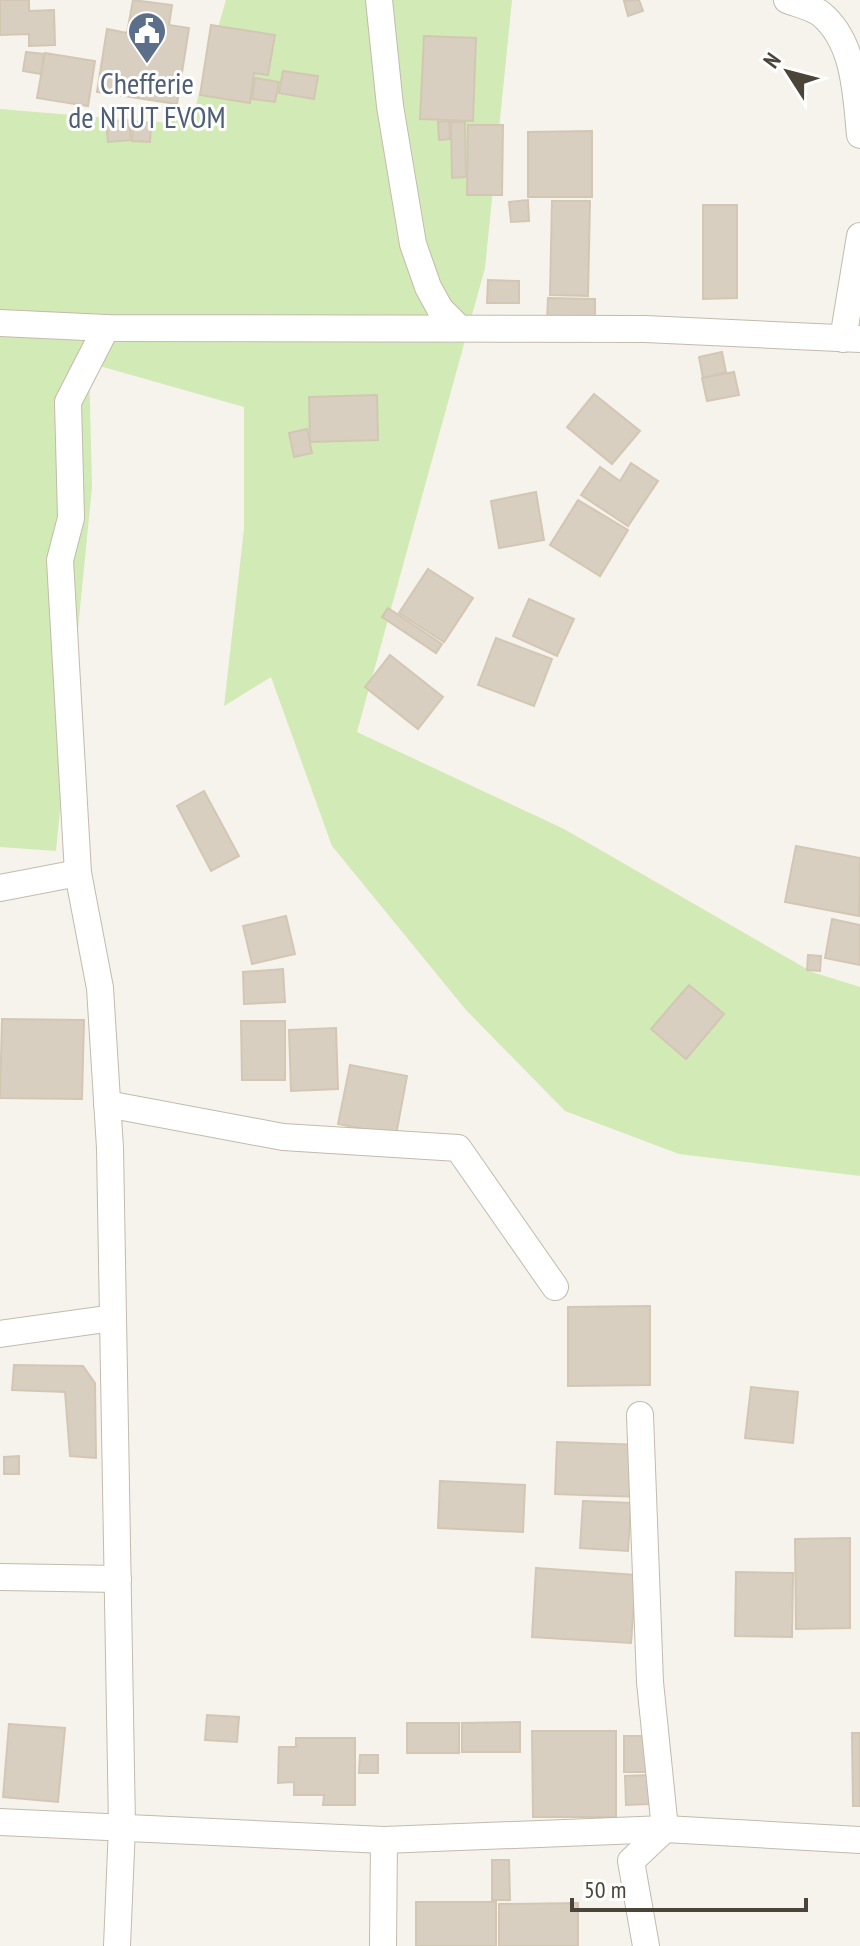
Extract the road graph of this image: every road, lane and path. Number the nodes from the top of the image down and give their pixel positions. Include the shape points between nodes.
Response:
1 (379, 0) edge
2 (787, 0) edge
3 (860, 135) edge
4 (860, 236) edge
5 (0, 323) edge
6 (106, 328) junction
7 (459, 328) junction
8 (852, 339) edge
9 (78, 873) junction
10 (0, 888) edge
11 (107, 1104) junction
12 (555, 1287) dead end
13 (113, 1318) junction
14 (0, 1334) edge
15 (640, 1415) dead end
16 (0, 1577) edge
17 (118, 1579) junction
18 (0, 1822) edge
19 (122, 1826) junction
20 (665, 1829) junction
21 (384, 1840) junction
22 (860, 1840) edge
23 (117, 1946) edge
24 (383, 1946) edge
25 (646, 1946) edge

1 - 7 street via 413,244 440,309
2 - 3 street via 819,12 840,33 853,77
4 - 8 street
5 - 6 street
6 - 7 street
6 - 9 street via 68,402 71,518 60,560
7 - 8 street via 645,329
9 - 10 street
9 - 11 street via 100,988
11 - 12 street via 283,1137 458,1148
11 - 13 street
13 - 14 street
13 - 17 street
15 - 20 street via 650,1682
16 - 17 street
17 - 19 street
18 - 19 street
19 - 21 street
19 - 23 street
20 - 21 street
20 - 22 street
20 - 25 street via 631,1861
21 - 24 street

